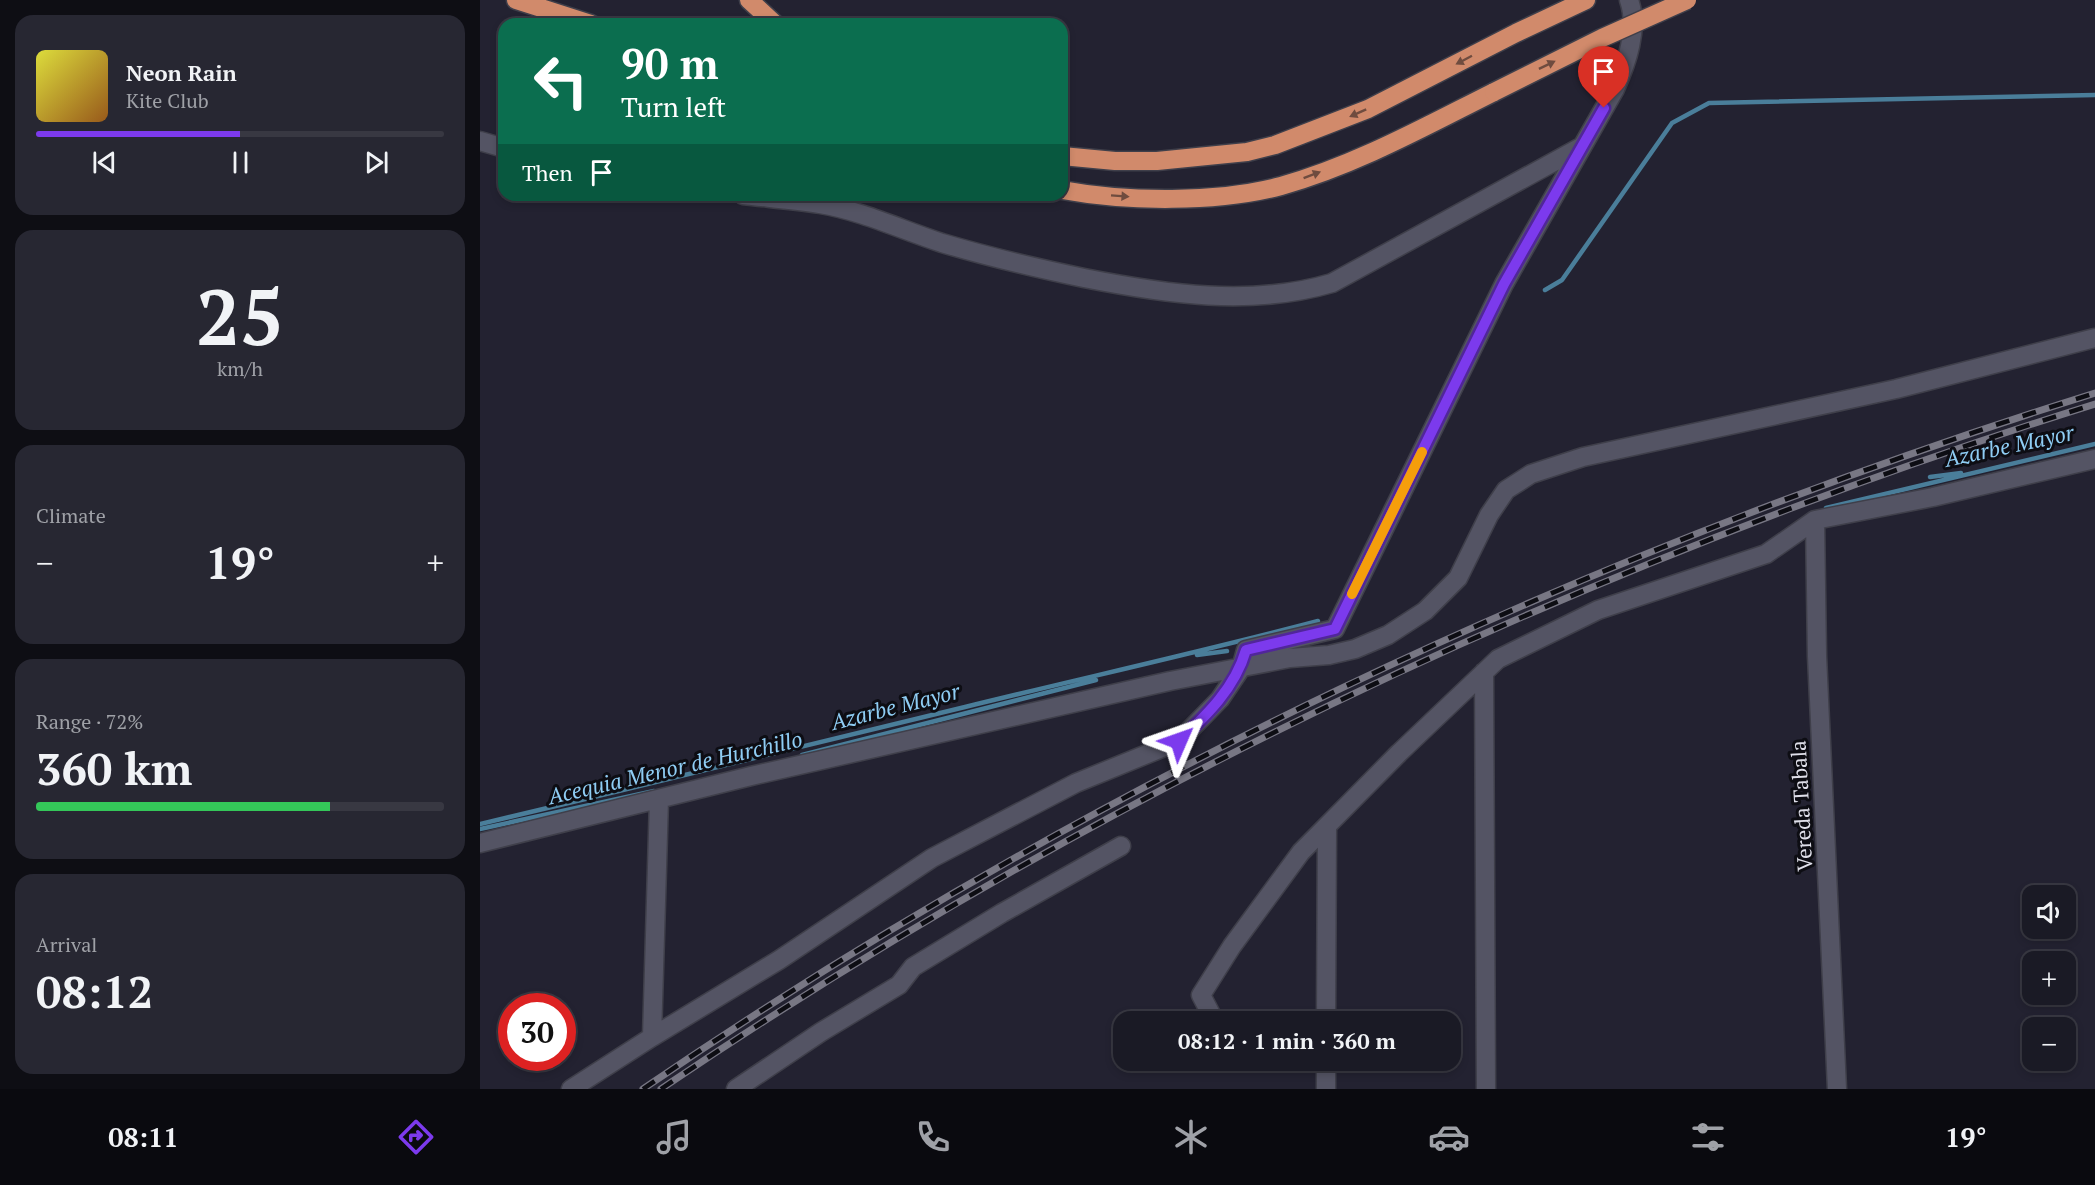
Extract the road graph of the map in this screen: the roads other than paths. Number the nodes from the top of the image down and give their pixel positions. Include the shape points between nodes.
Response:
1 (516, 0) edge
2 (749, 0) edge
3 (1586, 0) edge
4 (1629, 0) edge
5 (1687, 0) edge
6 (572, 18) edge
7 (768, 18) edge
8 (480, 141) edge
9 (498, 146) edge
10 (1582, 146) junction
11 (1068, 156) edge
12 (1068, 191) edge
13 (795, 201) edge
14 (2095, 338) edge
15 (2095, 459) edge
16 (1815, 520) junction
17 (1241, 668) junction
18 (1484, 672) junction
19 (659, 799) junction
20 (1327, 826) junction
21 (480, 843) edge
22 (1121, 846) dead end
23 (1209, 1011) edge
24 (1326, 1011) edge
25 (652, 1037) junction
26 (1326, 1071) edge
27 (571, 1089) edge
28 (736, 1089) edge
29 (1326, 1089) edge
30 (1486, 1089) edge
31 (1837, 1089) edge

1 - 6 highway
2 - 7 highway
3 -> 11 highway via 1340,121 1275,145 1186,159 1140,161
4 - 10 street via 1632,37 1624,68
12 -> 5 highway, bridge via 1138,197 1209,197 1249,193 1305,178 1362,156
8 - 9 street
10 - 13 street via 1332,283 1306,291 1245,296 1200,296 1010,262 821,204
10 - 17 street via 1504,284 1335,629 1246,650
14 - 17 street via 1896,389 1583,457 1531,474 1506,490 1489,515 1458,579 1417,616 1388,635 1355,649
15 - 16 street
16 - 18 street via 1766,554 1598,610 1498,659
16 - 31 street, Vereda Tabala via 1817,668
17 - 19 street via 1013,716
17 - 25 street via 1205,717 1179,741 1076,783 932,858 780,960
18 - 20 street
18 - 30 street
19 - 21 street
19 - 25 street
20 - 23 street via 1301,852 1232,946 1201,995
20 - 24 street
22 - 28 street via 913,967 899,985
25 - 27 street
26 - 29 street

